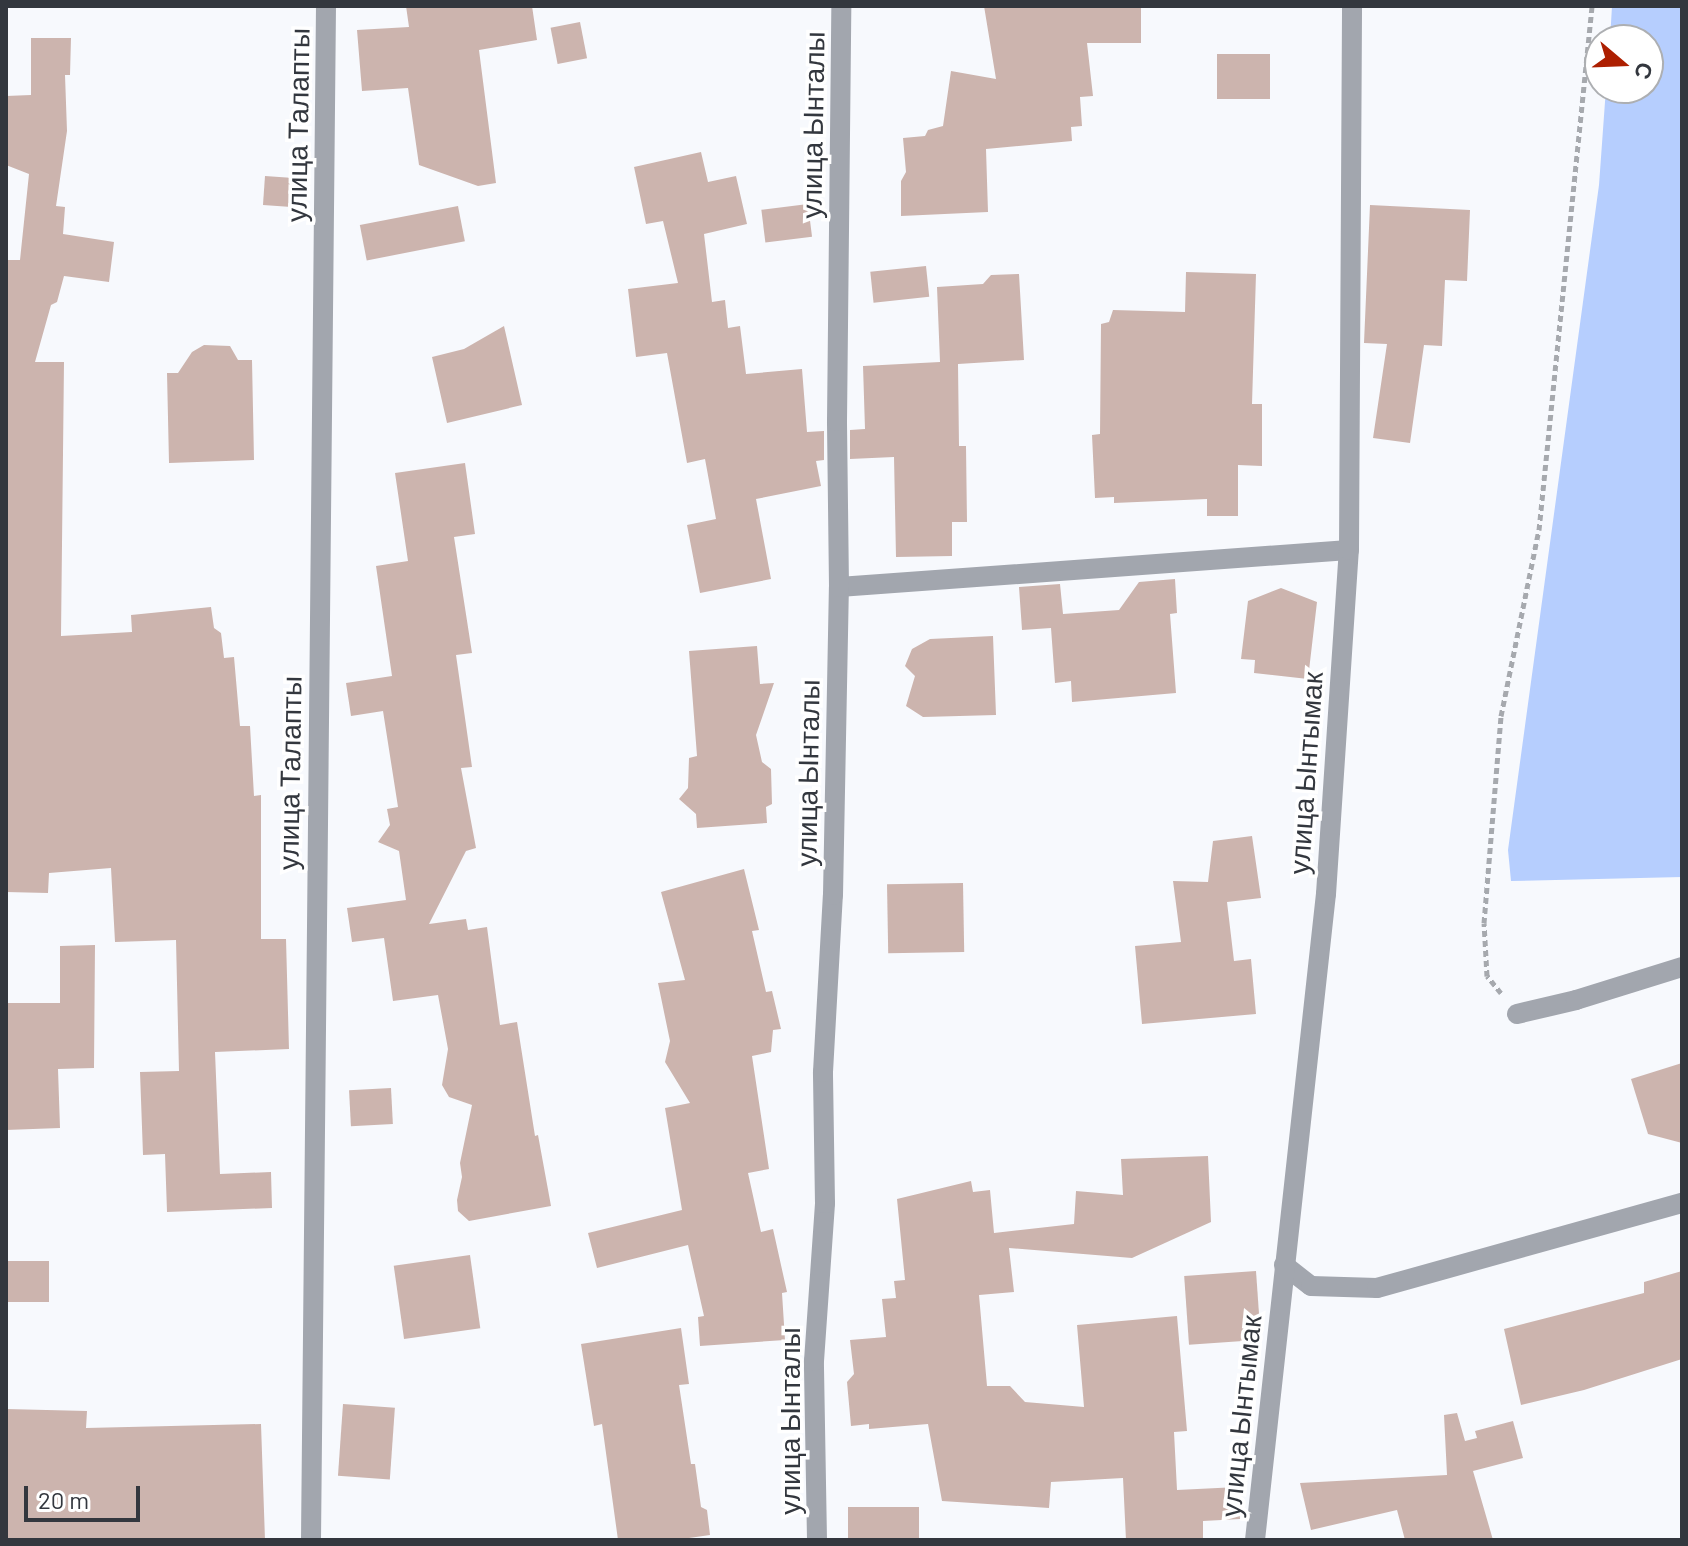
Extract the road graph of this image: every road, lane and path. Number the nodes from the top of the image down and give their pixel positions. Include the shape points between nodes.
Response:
1 (326, 6) edge
2 (841, 6) edge
3 (1352, 6) edge
4 (1592, 6) edge
5 (1349, 550) junction
6 (839, 587) junction
7 (1682, 967) edge
8 (1517, 1014) joint
9 (1682, 1203) edge
10 (1284, 1265) junction
11 (311, 1540) edge
12 (817, 1540) edge
13 (1255, 1540) edge

1 - 11 street, улица Талапты
2 - 6 street, улица Ынталы
3 - 5 street, улица Ынтымак
4 - 8 path via 1556,389 1539,530 1501,716 1484,923 1487,976
5 - 6 street
5 - 10 street, улица Ынтымак via 1326,894
6 - 12 street, улица Ынталы via 833,895 823,1072 825,1203 814,1361
7 - 8 street
9 - 10 street via 1377,1288 1311,1286
10 - 13 street, улица Ынтымак

